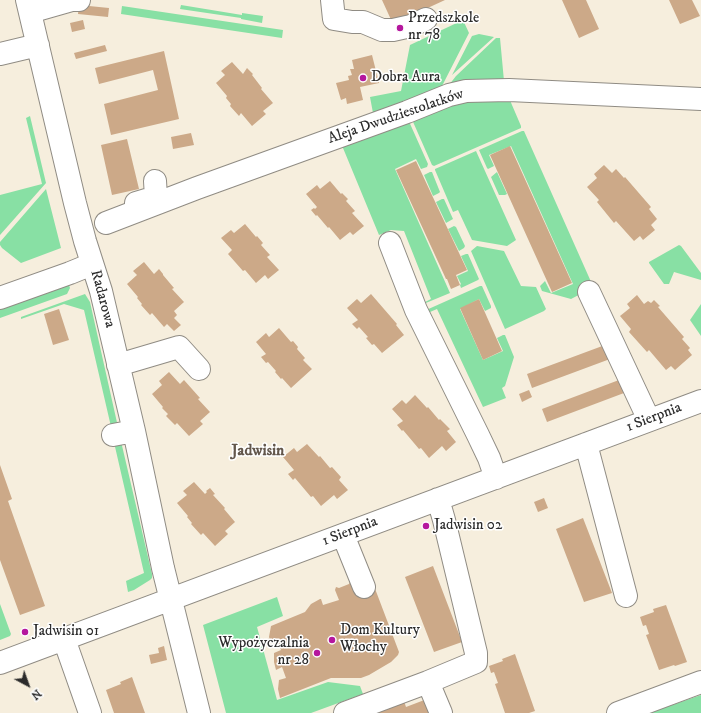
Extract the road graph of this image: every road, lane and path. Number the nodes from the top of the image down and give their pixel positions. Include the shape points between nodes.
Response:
1 (79, 0) edge
2 (332, 0) edge
3 (29, 6) edge
4 (426, 19) dead end
5 (38, 45) junction
6 (0, 54) edge
7 (701, 99) edge
8 (155, 180) dead end
9 (80, 222) junction
10 (106, 223) dead end
11 (390, 243) dead end
12 (92, 264) junction
13 (589, 292) dead end
14 (0, 298) edge
15 (118, 365) junction
16 (199, 369) dead end
17 (701, 401) edge
18 (649, 420) junction
19 (586, 444) junction
20 (496, 478) junction
21 (438, 499) junction
22 (344, 535) junction
23 (364, 587) dead end
24 (626, 596) dead end
25 (170, 600) junction
26 (64, 639) junction
27 (0, 664) edge
28 (428, 682) junction
29 (701, 682) edge
30 (90, 713) edge
31 (199, 713) edge
32 (345, 713) edge
33 (441, 713) edge
34 (618, 713) edge

1 - 3 street
2 - 4 street via 334,19 363,22 382,30 411,26
3 - 5 street, Radarowa
5 - 6 street
5 - 9 street, Radarowa
7 - 10 street, Aleja Dwudziestolatków via 508,90 466,91 449,95
8 - 9 street via 156,197
9 - 12 street, Radarowa
11 - 20 street via 416,310 489,458
12 - 14 street
12 - 15 street, Radarowa
13 - 18 street
15 - 16 street via 179,346
15 - 25 street, Radarowa via 123,433
17 - 18 street, 1 Sierpnia
18 - 19 street, 1 Sierpnia
19 - 20 street, 1 Sierpnia
19 - 24 street
20 - 21 street, 1 Sierpnia
21 - 22 street, 1 Sierpnia
21 - 28 street via 476,653 476,662
22 - 23 street
22 - 25 street, 1 Sierpnia
25 - 26 street, 1 Sierpnia
25 - 31 street, Radarowa
26 - 27 street, 1 Sierpnia
26 - 30 street
28 - 32 street
28 - 33 street
29 - 34 street

